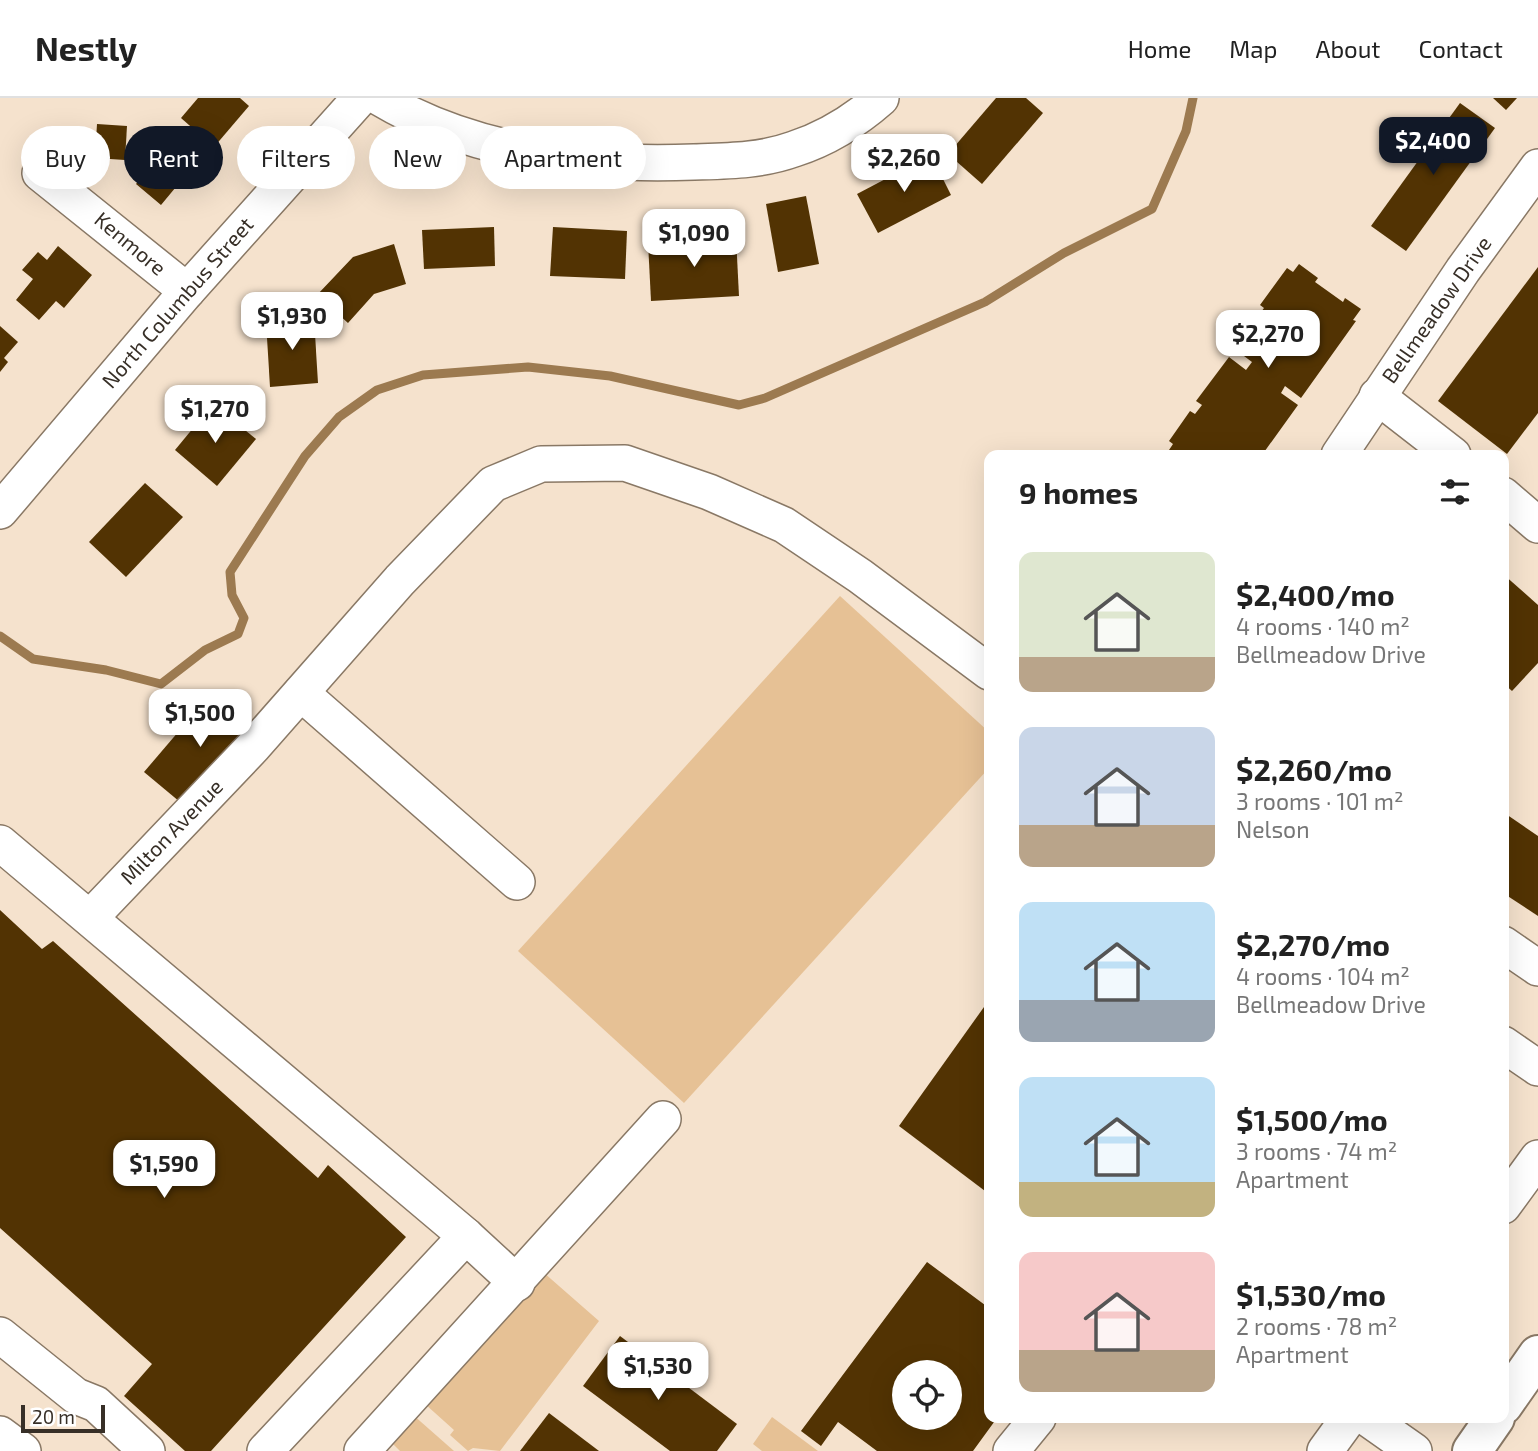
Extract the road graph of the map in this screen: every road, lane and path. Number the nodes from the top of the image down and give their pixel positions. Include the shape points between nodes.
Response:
1 (359, 98) edge
2 (380, 98) edge
3 (881, 98) edge
4 (1538, 167) edge
5 (61, 189) edge
6 (187, 291) junction
7 (1377, 396) junction
8 (1342, 450) edge
9 (1447, 450) edge
10 (0, 511) edge
11 (984, 668) edge
12 (301, 693) junction
13 (0, 843) edge
14 (517, 882) dead end
15 (91, 917) junction
16 (1509, 948) edge
17 (1538, 968) edge
18 (1509, 1048) edge
19 (1538, 1068) edge
20 (663, 1119) dead end
21 (1538, 1158) edge
22 (1509, 1198) edge
23 (466, 1236) junction
24 (517, 1283) junction
25 (0, 1335) edge
26 (1538, 1354) edge
27 (1509, 1396) edge
28 (1034, 1423) edge
29 (1345, 1423) edge
30 (1374, 1423) edge
31 (1492, 1423) edge
32 (0, 1434) edge
33 (23, 1451) edge
34 (147, 1451) edge
35 (265, 1451) edge
36 (362, 1451) edge
37 (1012, 1451) edge
38 (1325, 1451) edge
39 (1414, 1451) edge
40 (1472, 1451) edge

1 - 6 street, North Columbus Street
2 - 3 street via 434,126 472,139 551,156 673,163 754,160 794,149 832,132
4 - 7 street, Bellmeadow Drive
5 - 6 street, Kenmore
6 - 10 street, North Columbus Street
7 - 8 street, Bellmeadow Drive
7 - 9 street
11 - 12 street, Milton Avenue via 784,525 625,463 541,464 493,484 400,580
12 - 14 street
12 - 15 street, Milton Avenue
13 - 15 street
15 - 23 street
16 - 17 street
18 - 19 street
20 - 24 street
21 - 22 street
23 - 24 street
23 - 35 street
24 - 36 street
25 - 34 street via 76,1396 96,1404
26 - 27 main road
28 - 37 street
29 - 38 street
30 - 39 street
31 - 40 main road
32 - 33 street

